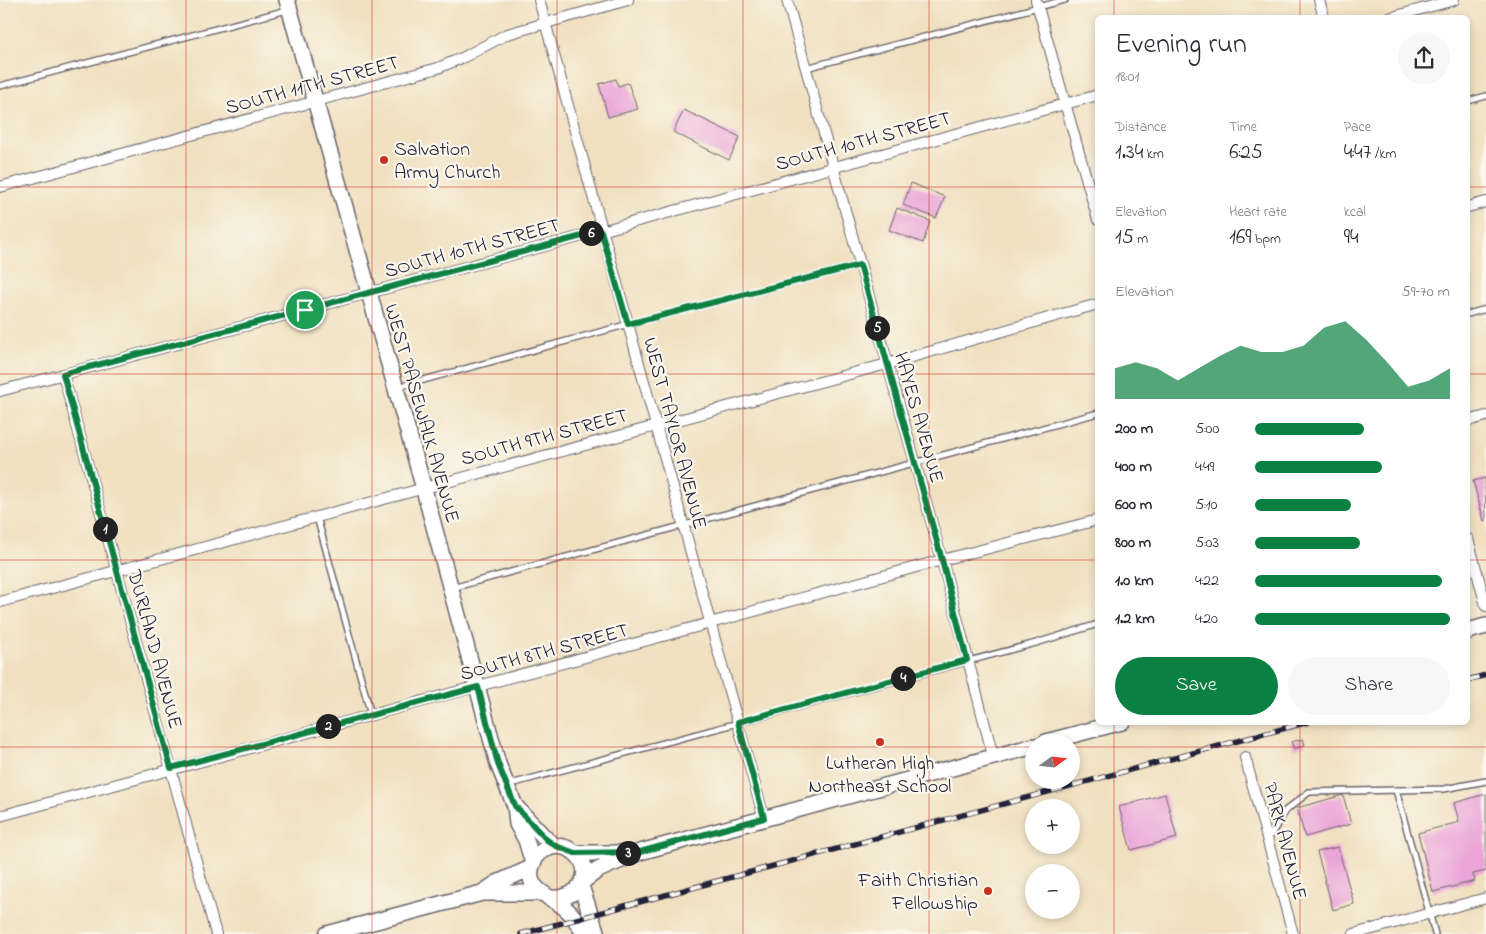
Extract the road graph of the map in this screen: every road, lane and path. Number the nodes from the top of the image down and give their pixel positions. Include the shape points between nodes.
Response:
1 (539, 0) edge
2 (628, 0) edge
3 (787, 0) edge
4 (1065, 0) edge
5 (1319, 0) edge
6 (1454, 0) edge
7 (1037, 4) edge
8 (288, 5) edge
9 (1323, 15) edge
10 (1400, 15) edge
11 (546, 24) junction
12 (806, 68) junction
13 (0, 86) edge
14 (1095, 96) edge
15 (1486, 96) edge
16 (1470, 100) edge
17 (316, 102) junction
18 (1065, 104) junction
19 (834, 166) junction
20 (0, 187) edge
21 (1095, 202) edge
22 (1486, 202) edge
23 (1470, 206) edge
24 (601, 231) junction
25 (860, 265) junction
26 (369, 293) junction
27 (1095, 305) edge
28 (1486, 309) edge
29 (1470, 313) edge
30 (628, 324) junction
31 (887, 364) junction
32 (63, 374) junction
33 (396, 387) junction
34 (0, 391) edge
35 (1095, 414) edge
36 (1486, 416) edge
37 (1470, 420) edge
38 (656, 425) junction
39 (915, 462) junction
40 (423, 487) junction
41 (317, 516) junction
42 (1095, 521) edge
43 (683, 524) junction
44 (1470, 547) edge
45 (942, 560) junction
46 (117, 571) junction
47 (451, 588) junction
48 (0, 602) edge
49 (1486, 606) edge
50 (710, 623) junction
51 (1095, 625) edge
52 (1486, 626) edge
53 (1470, 630) edge
54 (967, 660) junction
55 (478, 687) junction
56 (371, 715) junction
57 (738, 722) junction
58 (1111, 725) edge
59 (1076, 734) edge
60 (1025, 748) edge
61 (993, 756) junction
62 (1245, 757) dead end
63 (171, 768) junction
64 (1486, 781) edge
65 (506, 785) junction
66 (1396, 790) junction
67 (515, 806) junction
68 (0, 816) edge
69 (764, 818) junction
70 (1267, 841) junction
71 (556, 846) junction
72 (640, 852) junction
73 (575, 853) junction
74 (532, 866) junction
75 (582, 884) junction
76 (482, 893) junction
77 (545, 896) junction
78 (1486, 898) edge
79 (1430, 914) junction
80 (216, 934) edge
81 (327, 934) edge
82 (584, 934) edge
83 (597, 934) edge
84 (1293, 934) edge
85 (1354, 934) edge
86 (1435, 934) edge

1 - 11 street, WEST TAYLOR AVENUE
2 - 11 street, SOUTH 11TH STREET
3 - 12 street, HAYES AVENUE
4 - 7 lane
5 - 9 street
6 - 10 street
7 - 12 lane
7 - 18 street
8 - 13 lane
8 - 17 street, WEST PASEWALK AVENUE
11 - 17 street, SOUTH 11TH STREET via 507,34 464,58 438,68
11 - 24 street, WEST TAYLOR AVENUE
12 - 19 street, HAYES AVENUE
14 - 18 street, SOUTH 10TH STREET
15 - 16 lane
17 - 20 street, SOUTH 11TH STREET
17 - 26 street, WEST PASEWALK AVENUE
18 - 19 street, SOUTH 10TH STREET
18 - 21 street
19 - 24 street, SOUTH 10TH STREET
19 - 25 street, HAYES AVENUE
22 - 23 street
24 - 26 street, SOUTH 10TH STREET
24 - 30 street, WEST TAYLOR AVENUE
25 - 30 lane
25 - 31 street, HAYES AVENUE
26 - 32 street, SOUTH 10TH STREET
26 - 33 street, WEST PASEWALK AVENUE
27 - 31 street, SOUTH 9TH STREET
28 - 29 lane
30 - 33 lane
30 - 38 street, WEST TAYLOR AVENUE
31 - 38 street, SOUTH 9TH STREET
31 - 39 street, HAYES AVENUE
32 - 34 street, SOUTH 10TH STREET
32 - 46 street, DURLAND AVENUE
33 - 40 street, WEST PASEWALK AVENUE
35 - 39 lane
36 - 37 street
38 - 40 street, SOUTH 9TH STREET
38 - 43 street, WEST TAYLOR AVENUE
39 - 43 lane
39 - 45 street, HAYES AVENUE
40 - 41 street, SOUTH 9TH STREET
40 - 47 street, WEST PASEWALK AVENUE
41 - 46 street, SOUTH 9TH STREET
41 - 56 lane
42 - 45 street, SOUTH 8TH STREET
43 - 47 lane
43 - 50 street, WEST TAYLOR AVENUE
44 - 49 street
45 - 50 street, SOUTH 8TH STREET
45 - 54 street, HAYES AVENUE
46 - 48 street, SOUTH 9TH STREET
46 - 63 street, DURLAND AVENUE
47 - 55 street, WEST PASEWALK AVENUE
50 - 55 street, SOUTH 8TH STREET
50 - 57 street, WEST TAYLOR AVENUE
51 - 54 lane
52 - 53 street
54 - 57 lane
54 - 61 street, HAYES AVENUE
55 - 56 street, SOUTH 8TH STREET
55 - 65 street, WEST PASEWALK AVENUE
56 - 63 street, SOUTH 8TH STREET
57 - 65 lane
57 - 69 street, WEST TAYLOR AVENUE
58 - 59 street
60 - 61 street
61 - 69 street
62 - 70 street, PARK AVENUE
63 - 68 street, SOUTH 8TH STREET
63 - 80 street, DURLAND AVENUE
64 - 66 lane via 1444,789
65 - 67 street, WEST PASEWALK AVENUE
66 - 70 lane via 1309,792 1285,811
66 - 79 lane
67 - 71 street, WEST PASEWALK AVENUE
67 - 74 street, WEST PASEWALK AVENUE via 517,824 526,840
69 - 72 street
70 - 84 street, PARK AVENUE
71 - 73 street
71 - 74 street via 540,853
72 - 73 street
72 - 75 street via 598,870
73 - 75 street via 583,866
74 - 76 street
74 - 77 street via 532,882
75 - 77 street via 566,898
75 - 83 street
76 - 77 street
76 - 81 street
77 - 82 street via 571,913
78 - 79 street
79 - 85 street
79 - 86 lane

